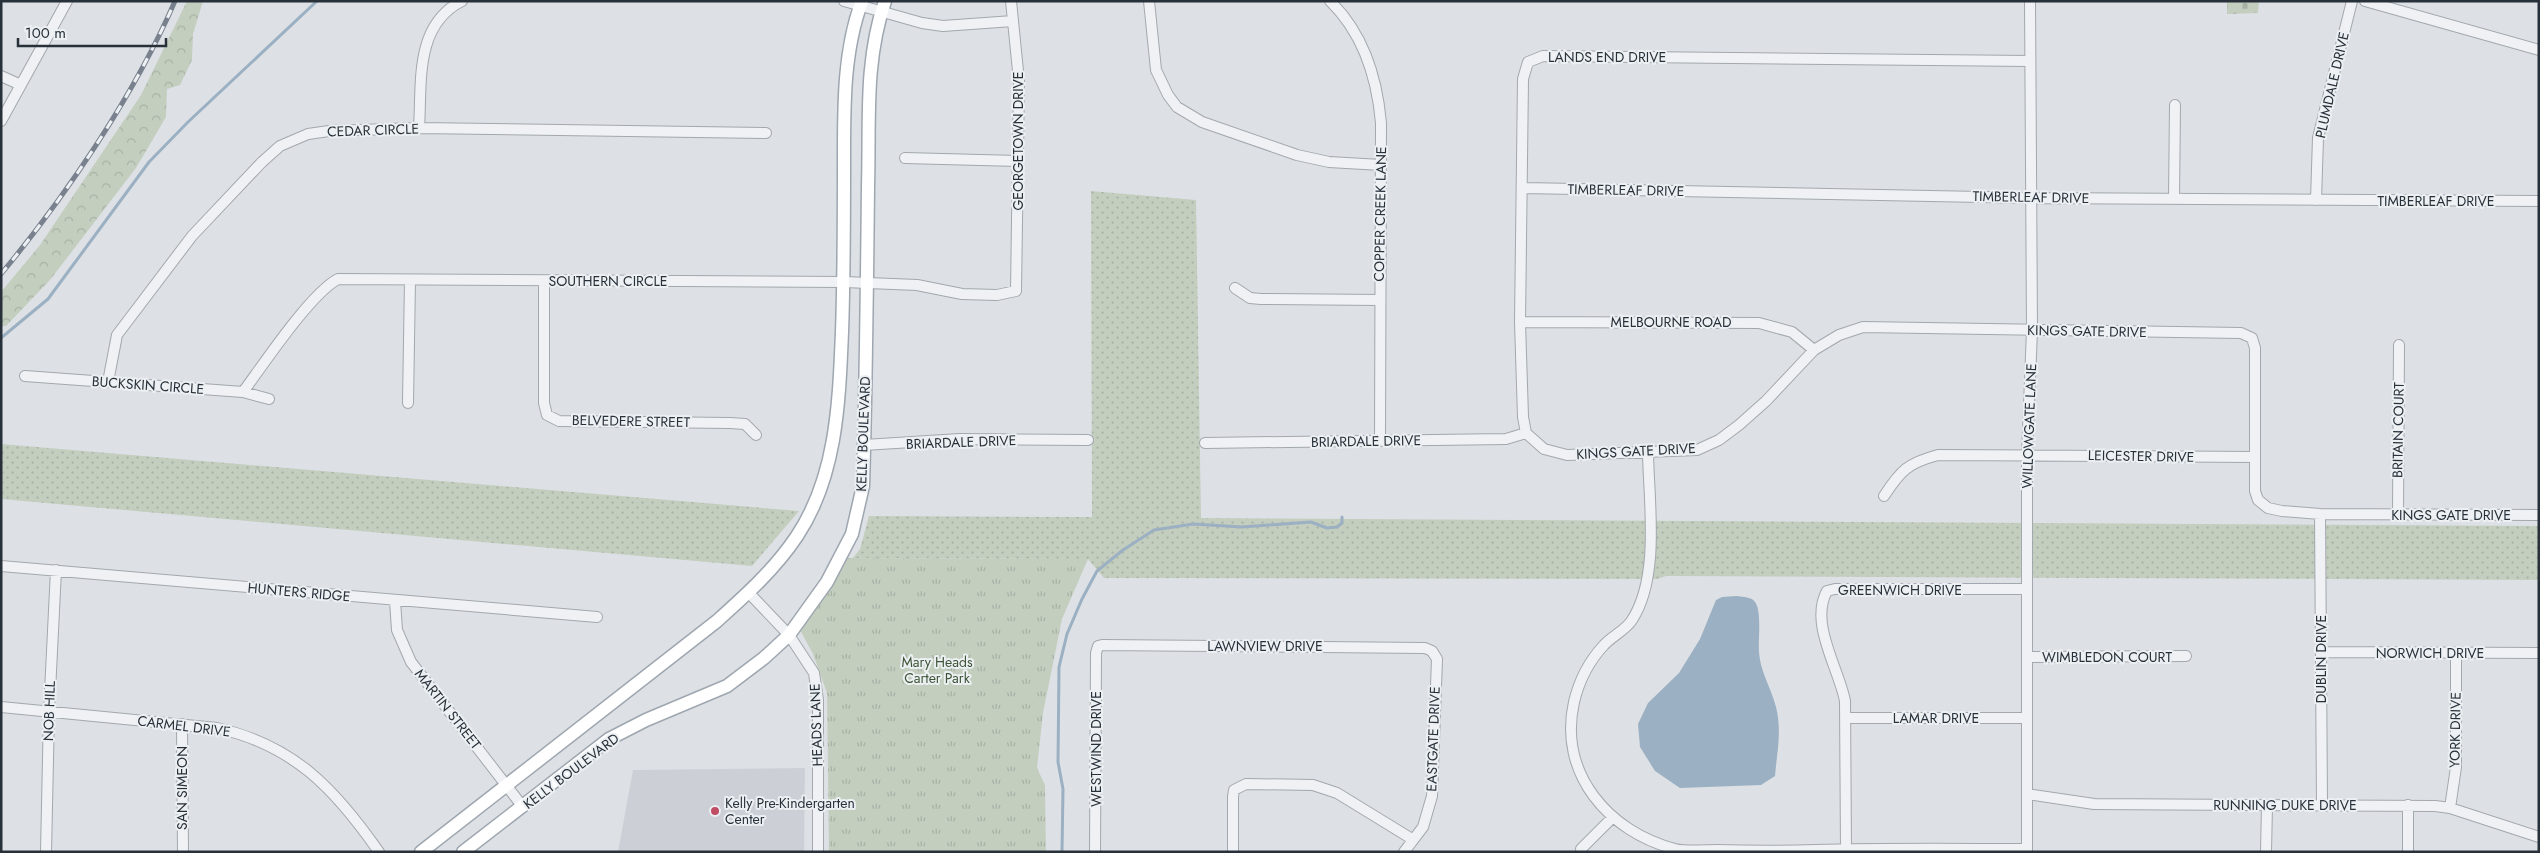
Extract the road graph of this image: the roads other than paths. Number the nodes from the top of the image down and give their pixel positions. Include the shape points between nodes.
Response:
1 (67, 1) edge
2 (462, 1) edge
3 (844, 1) edge
4 (1011, 1) edge
5 (1149, 1) edge
6 (1330, 1) edge
7 (2030, 1) edge
8 (2352, 1) edge
9 (2365, 1) edge
10 (861, 3) edge
11 (883, 6) edge
12 (1013, 21) junction
13 (2539, 50) edge
14 (2030, 61) junction
15 (1, 76) edge
16 (21, 85) junction
17 (2175, 105) dead end
18 (1, 121) edge
19 (419, 128) junction
20 (766, 133) dead end
21 (905, 158) dead end
22 (1018, 161) junction
23 (1381, 165) junction
24 (1523, 188) junction
25 (2032, 198) junction
26 (2174, 198) junction
27 (2316, 200) junction
28 (2539, 201) edge
29 (410, 280) junction
30 (544, 281) junction
31 (844, 282) junction
32 (867, 282) junction
33 (1017, 282) joint
34 (1235, 288) dead end
35 (1380, 300) junction
36 (1520, 322) junction
37 (2032, 330) junction
38 (2399, 345) dead end
39 (1814, 350) junction
40 (25, 376) dead end
41 (108, 382) junction
42 (243, 392) junction
43 (269, 400) dead end
44 (408, 402) dead end
45 (1526, 433) junction
46 (756, 435) dead end
47 (1088, 440) dead end
48 (1380, 441) junction
49 (1205, 443) dead end
50 (864, 445) junction
51 (1648, 454) junction
52 (2026, 455) junction
53 (2255, 457) junction
54 (1884, 496) dead end
55 (2320, 514) junction
56 (2398, 514) junction
57 (2539, 515) edge
58 (1, 566) edge
59 (56, 570) junction
60 (2027, 589) junction
61 (749, 592) junction
62 (395, 601) junction
63 (596, 617) dead end
64 (789, 635) junction
65 (1098, 646) joint
66 (1432, 651) joint
67 (2322, 652) junction
68 (2456, 653) junction
69 (2539, 653) edge
70 (2186, 656) dead end
71 (2027, 657) junction
72 (1, 707) edge
73 (49, 712) junction
74 (1846, 718) junction
75 (2026, 718) junction
76 (182, 724) junction
77 (506, 785) junction
78 (2026, 794) junction
79 (2267, 805) junction
80 (2322, 805) junction
81 (2408, 805) junction
82 (523, 807) junction
83 (2450, 808) junction
84 (1612, 818) junction
85 (2539, 837) edge
86 (1412, 839) junction
87 (1581, 849) dead end
88 (1846, 850) junction
89 (2027, 850) edge
90 (46, 852) edge
91 (183, 852) edge
92 (380, 852) edge
93 (421, 852) edge
94 (463, 852) edge
95 (818, 852) edge
96 (1095, 852) edge
97 (1233, 852) edge
98 (1404, 852) edge
99 (1770, 852) edge
100 (2266, 852) edge
101 (2408, 852) edge

1 - 16 street
2 - 19 street via 435,22 427,40
3 - 10 street
4 - 12 street, GEORGETOWN DRIVE
5 - 23 street via 1156,70 1177,107 1202,122 1297,155 1329,162
6 - 23 street, COPPER CREEK LANE via 1352,27 1368,57 1379,101
7 - 14 street, WILLOWGATE LANE
8 - 27 street, PLUMDALE DRIVE via 2318,138
9 - 13 street
10 - 11 street
10 - 31 main road, KELLY BOULEVARD via 850,46 846,83
11 - 12 street via 922,23 943,26
11 - 32 main road, KELLY BOULEVARD via 868,85
12 - 22 street, GEORGETOWN DRIVE via 1019,81
14 - 24 street, LANDS END DRIVE via 1542,56 1528,62 1523,78
14 - 25 street, WILLOWGATE LANE
15 - 16 street
16 - 18 street
17 - 26 street
19 - 20 street, CEDAR CIRCLE
19 - 41 street, CEDAR CIRCLE via 330,131 308,134 280,146 221,203 133,312 117,335
21 - 22 street
22 - 33 street, GEORGETOWN DRIVE
23 - 35 street, COPPER CREEK LANE
24 - 25 street, TIMBERLEAF DRIVE
24 - 36 street, LANDS END DRIVE
25 - 26 street, TIMBERLEAF DRIVE
25 - 37 street, WILLOWGATE LANE
26 - 27 street, TIMBERLEAF DRIVE
27 - 28 street, TIMBERLEAF DRIVE
29 - 30 street, SOUTHERN CIRCLE
29 - 42 street, SOUTHERN CIRCLE via 338,279 333,282 286,333
29 - 44 street
30 - 31 street, SOUTHERN CIRCLE
30 - 46 street, BELVEDERE STREET via 546,415 559,420 746,424
31 - 32 street, SOUTHERN CIRCLE
31 - 61 main road, KELLY BOULEVARD via 837,416 823,480 798,535 780,560
32 - 33 street, SOUTHERN CIRCLE via 917,284 962,294 997,295 1016,291
32 - 50 main road, KELLY BOULEVARD
34 - 35 street via 1250,298 1261,299
35 - 48 street, COPPER CREEK LANE
36 - 39 street, MELBOURNE ROAD via 1759,323 1792,332
36 - 45 street, LANDS END DRIVE
37 - 39 street, KINGS GATE DRIVE via 1863,327 1839,335
37 - 52 street, WILLOWGATE LANE
37 - 53 street, KINGS GATE DRIVE via 2241,333 2252,338 2255,348
38 - 56 street, BRITAIN COURT
39 - 51 street, KINGS GATE DRIVE via 1766,401 1719,440 1697,450
40 - 41 street, BUCKSKIN CIRCLE
41 - 42 street, BUCKSKIN CIRCLE
42 - 43 street, BUCKSKIN CIRCLE
45 - 48 street, BRIARDALE DRIVE via 1506,439
45 - 51 street, KINGS GATE DRIVE via 1544,449 1567,455
47 - 50 street, BRIARDALE DRIVE via 960,439
48 - 49 street, BRIARDALE DRIVE
50 - 64 main road, KELLY BOULEVARD via 863,486 852,534 827,582
51 - 84 street via 1650,560 1642,598 1632,622 1604,644 1586,668 1571,720 1579,774
52 - 53 street, LEICESTER DRIVE
52 - 54 street, LEICESTER DRIVE via 1938,455 1920,460 1900,472
52 - 60 street, WILLOWGATE LANE
53 - 55 street, KINGS GATE DRIVE via 2258,500 2268,508
55 - 56 street, KINGS GATE DRIVE
55 - 67 street, DUBLIN DRIVE
56 - 57 street, KINGS GATE DRIVE
58 - 59 street, HUNTERS RIDGE
59 - 62 street, HUNTERS RIDGE
59 - 73 street, NOB HILL
60 - 71 street, WILLOWGATE LANE
60 - 74 street, GREENWICH DRIVE via 1827,591 1823,598 1824,632 1842,686
61 - 64 street, HEADS LANE
61 - 77 main road, KELLY BOULEVARD via 661,666
62 - 63 street, HUNTERS RIDGE
62 - 77 street, MARTIN STREET via 397,630 411,662
64 - 82 main road, KELLY BOULEVARD via 727,686 610,739
64 - 95 street, HEADS LANE via 814,673 818,700
65 - 66 street, LAWNVIEW DRIVE via 1425,648
65 - 96 street, WESTWIND DRIVE
66 - 86 street, EASTGATE DRIVE via 1437,659 1432,796 1423,827
67 - 68 street, NORWICH DRIVE
67 - 80 street, DUBLIN DRIVE
68 - 69 street, NORWICH DRIVE
68 - 83 street, YORK DRIVE via 2456,767
70 - 71 street, WIMBLEDON COURT
71 - 75 street, WILLOWGATE LANE
72 - 73 street, CARMEL DRIVE
73 - 76 street, CARMEL DRIVE
73 - 90 street, NOB HILL
74 - 75 street, LAMAR DRIVE
74 - 88 street, GREENWICH DRIVE
75 - 78 street, WILLOWGATE LANE
76 - 91 street, SAN SIMEON
76 - 92 street, CARMEL DRIVE via 240,733 298,761 316,776
77 - 82 street, MARTIN STREET
77 - 93 main road, KELLY BOULEVARD
78 - 79 street, RUNNING DUKE DRIVE via 2094,804
78 - 89 street, WILLOWGATE LANE
79 - 80 street, RUNNING DUKE DRIVE
79 - 100 street
80 - 81 street, RUNNING DUKE DRIVE
81 - 83 street, RUNNING DUKE DRIVE
81 - 101 street
82 - 94 main road, KELLY BOULEVARD
83 - 85 street, RUNNING DUKE DRIVE
84 - 87 street
84 - 99 street via 1657,844 1678,850
86 - 97 street via 1337,793 1313,785 1246,784 1234,790
86 - 98 street, EASTGATE DRIVE
88 - 89 street
88 - 99 street

